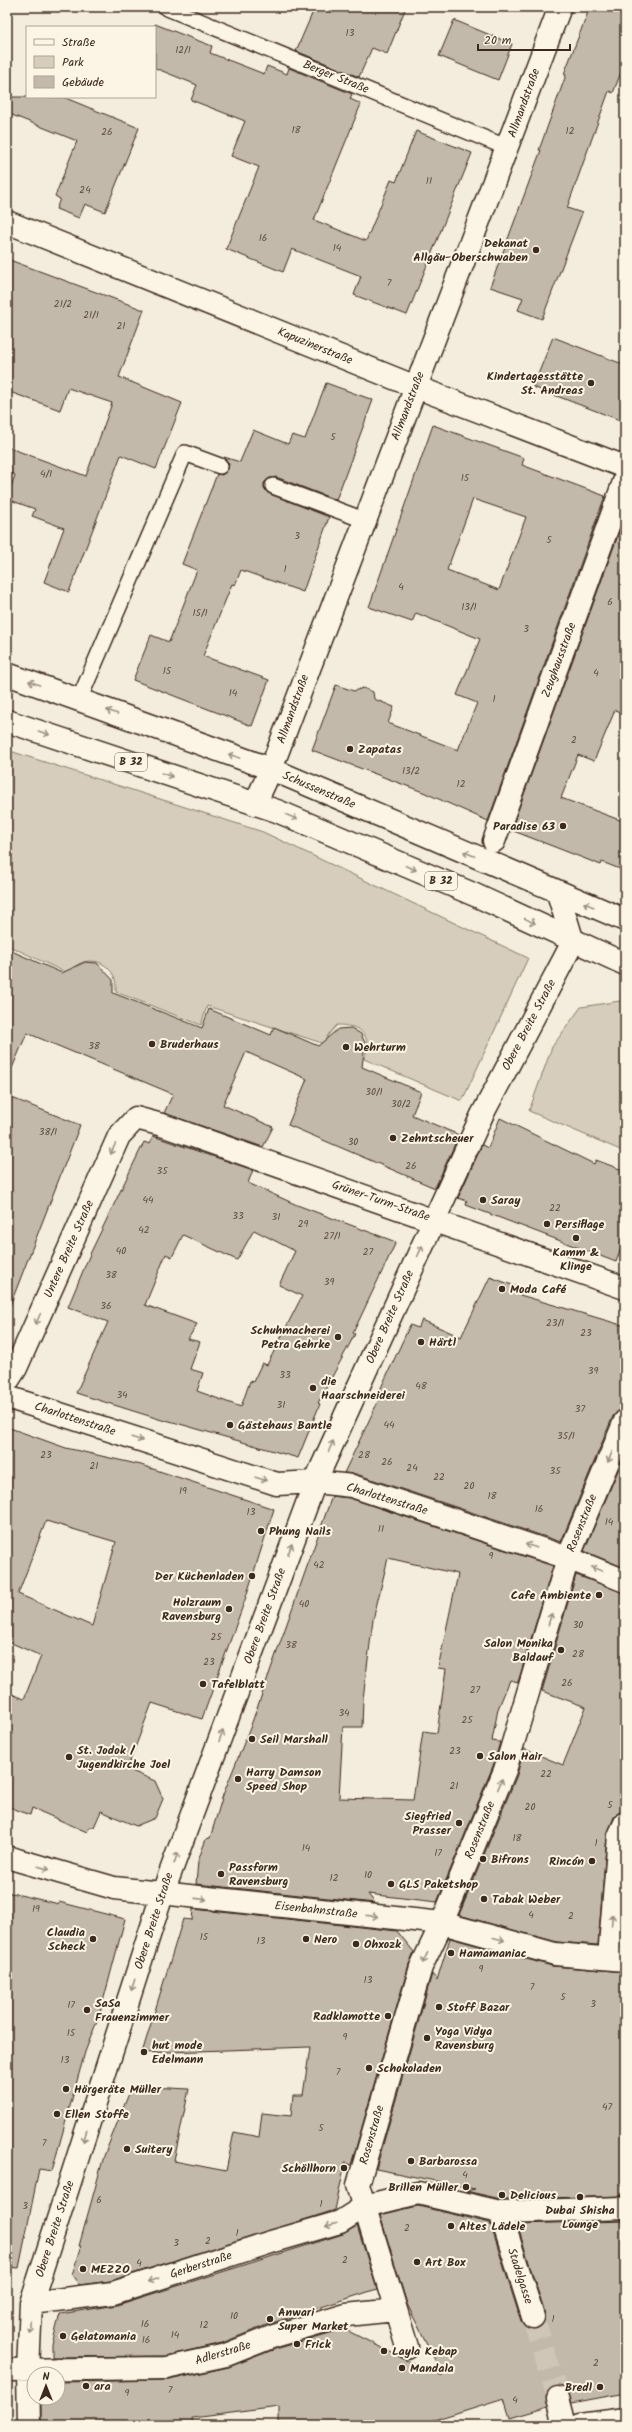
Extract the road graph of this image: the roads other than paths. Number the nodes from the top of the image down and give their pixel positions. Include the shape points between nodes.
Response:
1 (164, 7) edge
2 (560, 7) edge
3 (508, 148) junction
4 (7, 222) edge
5 (416, 387) junction
6 (220, 466) dead end
7 (625, 467) edge
8 (625, 479) edge
9 (273, 486) dead end
10 (364, 520) junction
11 (7, 674) edge
12 (79, 700) junction
13 (7, 721) edge
14 (271, 769) junction
15 (255, 804) junction
16 (494, 841) dead end
17 (558, 893) junction
18 (625, 920) edge
19 (573, 942) junction
20 (625, 964) edge
21 (136, 1118) joint
22 (434, 1220) junction
23 (625, 1288) edge
24 (7, 1382) edge
25 (7, 1397) edge
26 (625, 1421) edge
27 (315, 1482) junction
28 (568, 1558) junction
29 (625, 1581) edge
30 (625, 1823) edge
31 (7, 1857) edge
32 (162, 1895) junction
33 (442, 1923) junction
34 (617, 1959) edge
35 (365, 2206) junction
36 (625, 2208) edge
37 (500, 2212) junction
38 (32, 2303) junction
39 (396, 2310) junction
40 (533, 2317) tunnel mouth
41 (407, 2347) dead end
42 (17, 2370) edge
43 (558, 2398) tunnel mouth
44 (625, 2419) edge
45 (29, 2425) edge
46 (564, 2425) edge
47 (581, 2425) edge

1 - 3 lane, Berger Straße
2 - 3 street, Allmandstraße
3 - 5 street, Allmandstraße
4 - 5 street, Kapuzinerstraße
5 - 7 street, Kapuzinerstraße
5 - 10 street, Allmandstraße
6 - 12 lane via 185,453
8 - 16 street, Zeughausstraße
9 - 10 lane
10 - 14 street, Allmandstraße
12 -> 11 street, Schussenstraße
14 -> 12 street, Schussenstraße
13 -> 15 street, B 32
14 - 15 street, Allmandstraße
17 -> 14 street, Schussenstraße
15 -> 19 street, B 32 via 475,895
18 -> 17 street, Schussenstraße
17 - 19 street
19 - 20 street, B 32
19 - 22 street, Obere Breite Straße via 495,1088
21 - 22 street, Grüner-Turm-Straße
21 -> 24 street, Untere Breite Straße via 119,1136 16,1368
22 - 23 street, Grüner-Turm-Straße
27 -> 22 street, Obere Breite Straße
25 -> 27 street, Charlottenstraße via 277,1484
26 -> 28 street, Rosenstraße
28 -> 27 street, Charlottenstraße via 352,1486
32 -> 27 street, Obere Breite Straße
29 -> 28 street, Charlottenstraße
33 -> 28 street, Rosenstraße via 505,1770
34 -> 30 street via 619,1836
31 -> 32 street, Eisenbahnstraße via 114,1888
32 -> 33 street, Eisenbahnstraße
32 -> 38 street, Obere Breite Straße
33 -> 34 street, Eisenbahnstraße via 555,1954
33 -> 35 street, Rosenstraße via 421,1967 358,2185
35 - 37 street, Gerberstraße via 418,2193
35 -> 38 street, Gerberstraße via 340,2222 113,2293
35 - 39 street, Rosenstraße
36 - 37 street, Gerberstraße
37 - 40 street, Stadelgasse
38 -> 42 street, Obere Breite Straße
39 - 41 street
39 - 42 street, Adlerstraße via 346,2315 274,2336 226,2355 166,2368
42 - 45 street, Obere Breite Straße
43 - 46 street
44 - 47 street

